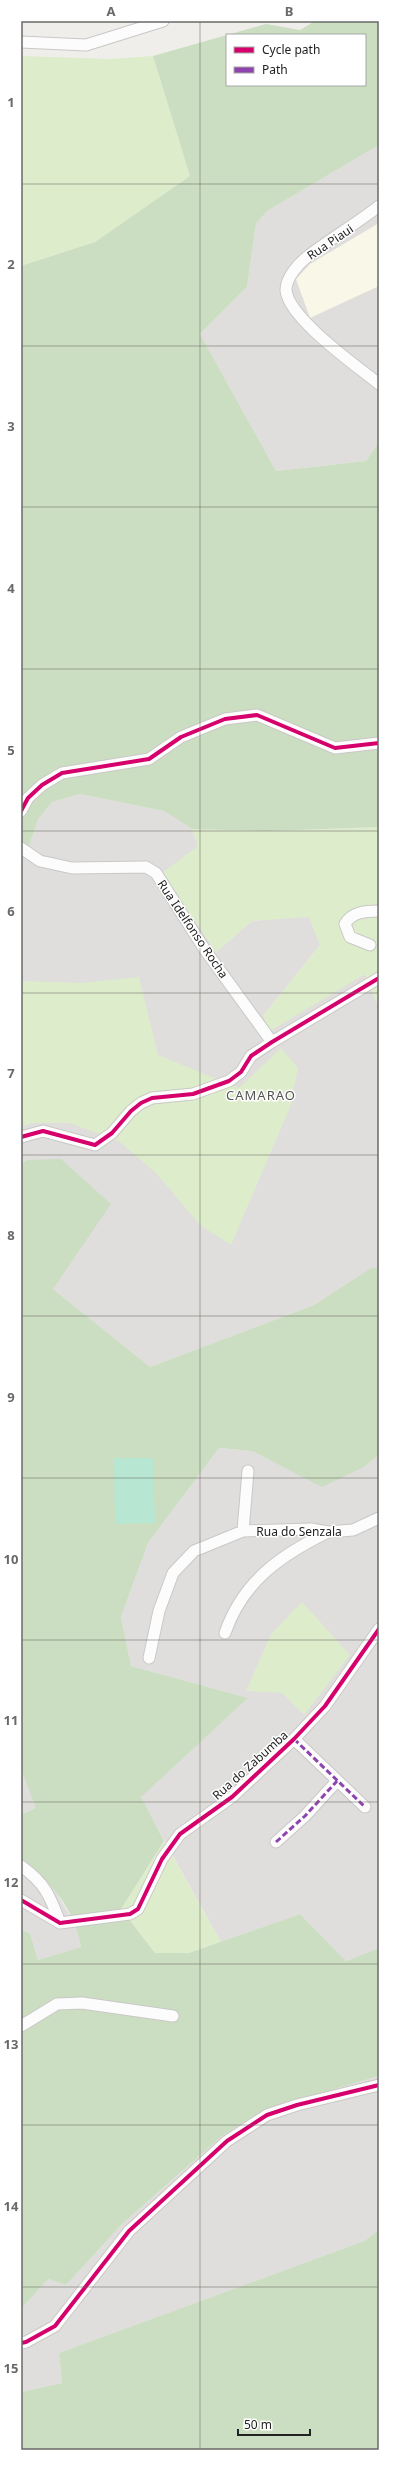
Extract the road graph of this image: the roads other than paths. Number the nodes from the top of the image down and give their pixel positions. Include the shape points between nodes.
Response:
1 (162, 21) edge
2 (21, 42) edge
3 (379, 206) edge
4 (379, 384) edge
5 (379, 743) edge
6 (21, 811) edge
7 (21, 848) edge
8 (379, 911) edge
9 (370, 945) dead end
10 (379, 978) edge
11 (272, 1042) junction
12 (21, 1137) edge
13 (248, 1471) dead end
14 (379, 1518) edge
15 (243, 1531) junction
16 (328, 1532) junction
17 (379, 1629) edge
18 (225, 1632) dead end
19 (149, 1658) dead end
20 (294, 1739) junction
21 (337, 1781) junction
22 (365, 1808) dead end
23 (276, 1842) dead end
24 (21, 1866) edge
25 (21, 1900) edge
26 (60, 1923) junction
27 (173, 2016) dead end
28 (21, 2026) edge
29 (379, 2086) edge
30 (21, 2343) edge

1 - 2 street via 86,45
3 - 4 street, Rua Piaui via 306,258 291,274 286,289 292,307 313,330
5 - 6 street via 335,748 257,715 225,718 181,737 149,759 62,774 42,784 28,798
7 - 11 street, Rua Idelfonso Rocha via 40,861 72,868 146,867 156,873 205,950
8 - 9 street via 359,913 350,917 345,924 350,937
10 - 11 street
11 - 12 street via 251,1056 241,1072 229,1080 193,1094 152,1098 141,1103 112,1133 95,1145 43,1131
13 - 15 street
14 - 16 street, Rua do Senzala via 353,1530
15 - 16 street, Rua do Senzala via 311,1529
15 - 19 street, Rua do Senzala via 194,1551 173,1573 159,1611
16 - 18 street via 302,1544 254,1582 233,1612
17 - 20 street, Rua do Zabumba via 325,1706
20 - 21 street
20 - 26 street, Rua do Zabumba via 232,1797 180,1834 162,1859 138,1909 130,1914
21 - 22 street
21 - 23 street via 305,1816
24 - 26 street via 36,1877 48,1891
25 - 26 street
27 - 28 street via 82,2003 57,2004
29 - 30 street via 297,2105 267,2115 227,2141 129,2231 55,2326

